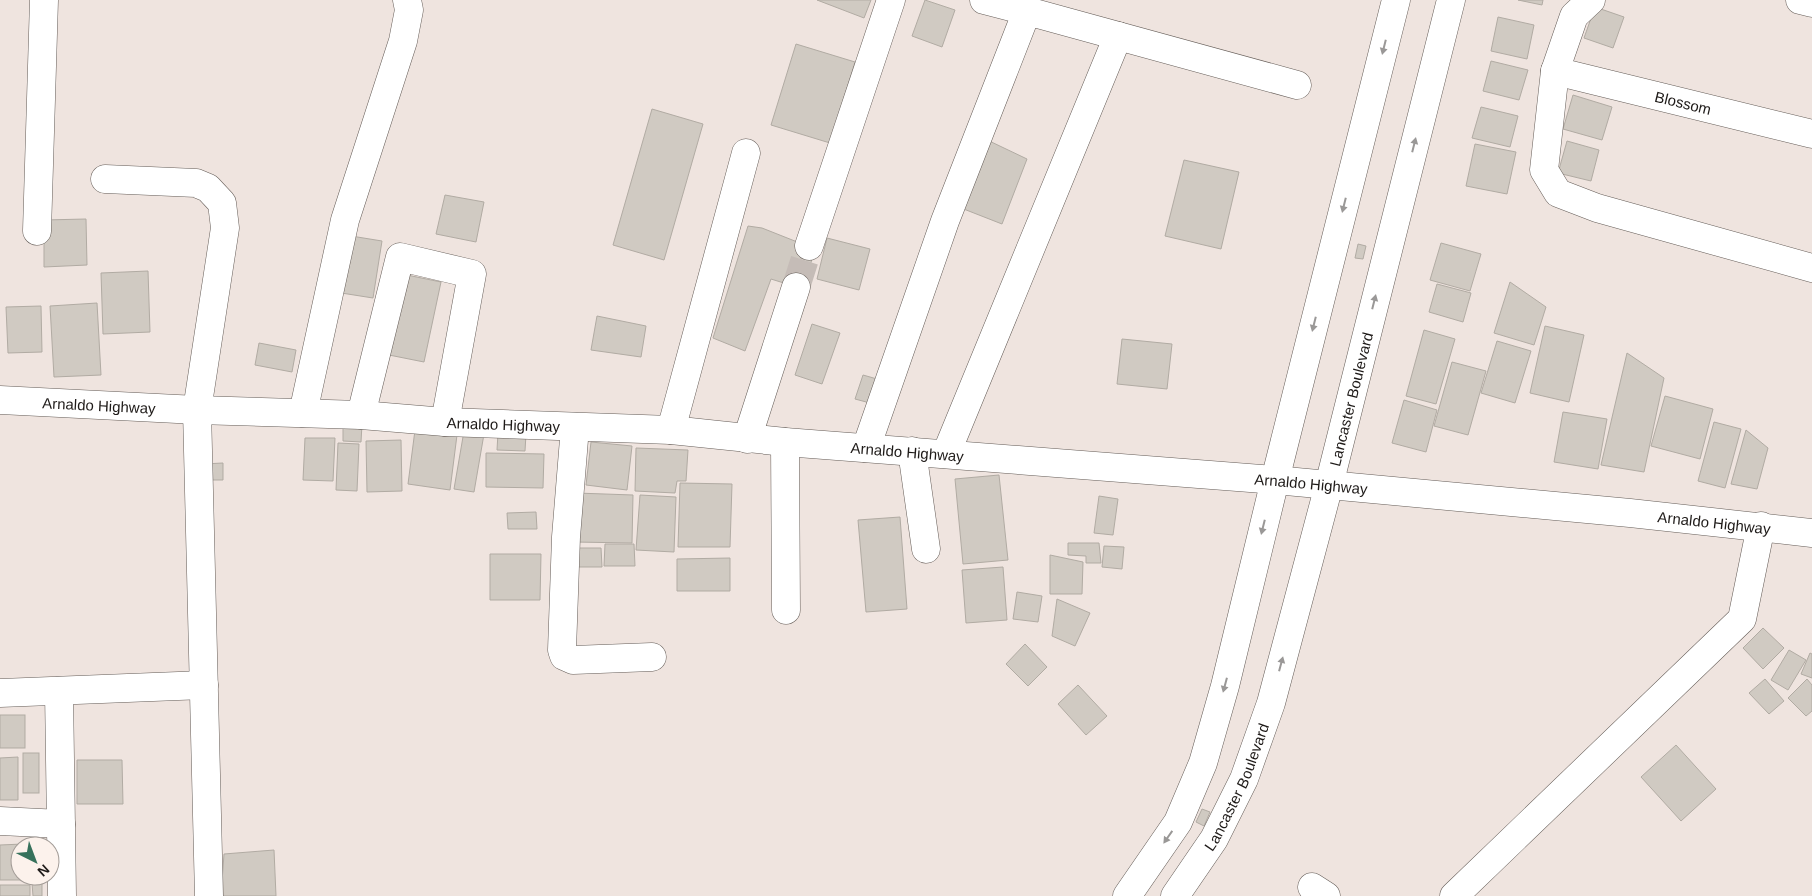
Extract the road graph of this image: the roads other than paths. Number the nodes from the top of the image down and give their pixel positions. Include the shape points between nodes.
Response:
1 (44, 0) edge
2 (407, 0) edge
3 (892, 0) edge
4 (984, 0) edge
5 (1396, 0) edge
6 (1451, 0) edge
7 (1591, 0) edge
8 (1800, 0) edge
9 (1812, 3) edge
10 (1027, 10) junction
11 (1118, 36) junction
12 (1555, 71) junction
13 (1297, 85) dead end
14 (1812, 134) edge
15 (746, 153) dead end
16 (104, 179) dead end
17 (37, 231) dead end
18 (809, 246) tunnel mouth
19 (1812, 268) edge
20 (796, 286) tunnel mouth
21 (0, 400) edge
22 (197, 410) junction
23 (302, 413) junction
24 (361, 415) junction
25 (445, 422) junction
26 (575, 427) junction
27 (671, 430) junction
28 (747, 439) junction
29 (785, 442) junction
30 (866, 448) junction
31 (912, 451) junction
32 (946, 454) junction
33 (1275, 480) junction
34 (1329, 485) junction
35 (1761, 526) junction
36 (1812, 533) edge
37 (926, 549) dead end
38 (786, 610) dead end
39 (652, 657) dead end
40 (204, 685) junction
41 (59, 691) junction
42 (0, 694) edge
43 (0, 821) edge
44 (61, 824) junction
45 (62, 896) edge
46 (209, 896) edge
47 (1127, 896) edge
48 (1175, 896) edge
49 (1454, 896) edge

1 - 17 street
2 - 23 street via 409,10 403,41 345,220
3 - 18 street
4 - 10 street
5 -> 33 street
34 -> 6 street, Lancaster Boulevard
7 - 12 street via 1574,16
8 - 9 street
10 - 11 street
10 - 30 street via 945,221
11 - 13 street
11 - 32 street
12 - 14 street, Blossom
12 - 19 street via 1544,170 1558,193 1597,208
15 - 27 street
16 - 22 street via 196,183 208,188 222,203 225,228
20 - 28 street
21 - 22 street, Arnaldo Highway
22 - 23 street, Arnaldo Highway
22 - 40 street
23 - 24 street, Arnaldo Highway
24 - 25 street, Arnaldo Highway
24 - 25 street via 400,258 472,274
25 - 26 street, Arnaldo Highway
26 - 27 street, Arnaldo Highway
26 - 39 street via 566,537 564,656 573,660
27 - 28 street, Arnaldo Highway
28 - 29 street, Arnaldo Highway
29 - 30 street, Arnaldo Highway
29 - 38 street
30 - 31 street, Arnaldo Highway
31 - 32 street, Arnaldo Highway
31 - 37 street
32 - 33 street, Arnaldo Highway
33 - 34 street, Arnaldo Highway
33 -> 47 street via 1203,763 1178,822
34 - 35 street, Arnaldo Highway
48 -> 34 street, Lancaster Boulevard via 1214,839 1244,779 1271,703
35 - 36 street, Arnaldo Highway
35 - 49 street via 1742,620
40 - 41 street
40 - 46 street
41 - 42 street
41 - 44 street
43 - 44 street
44 - 45 street

